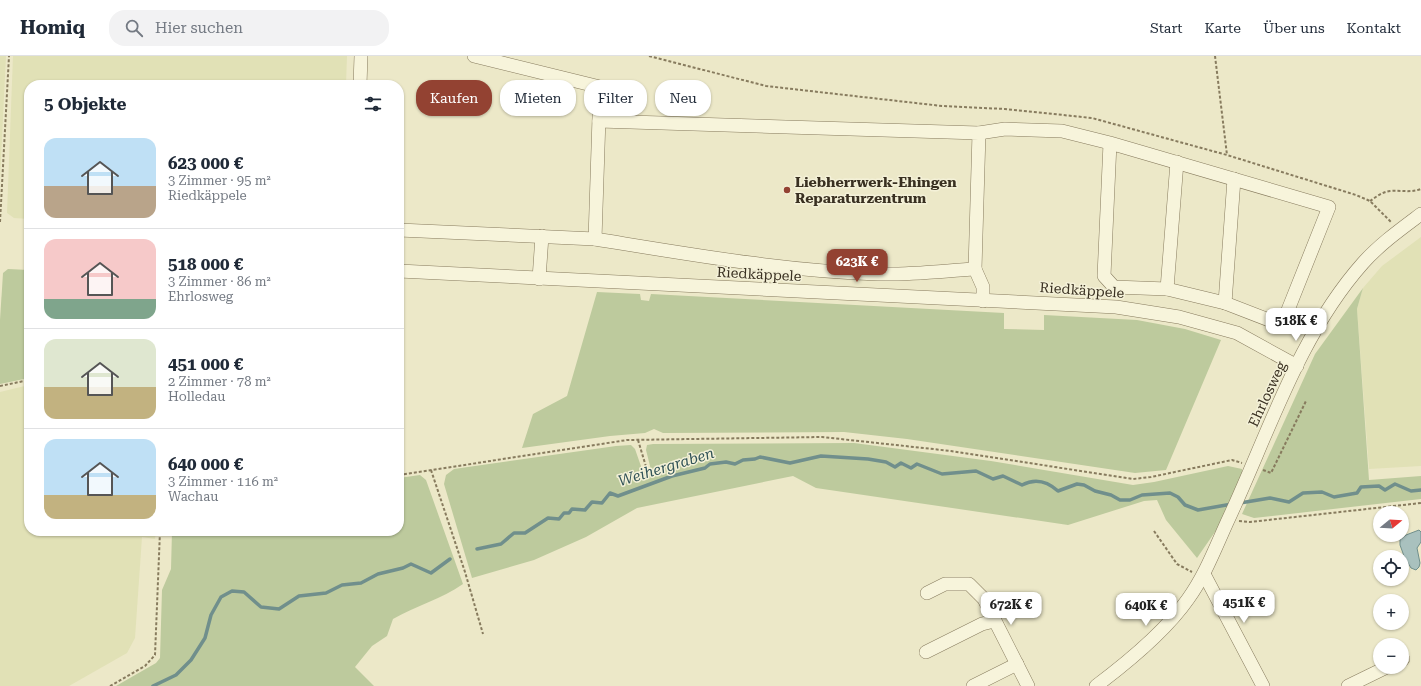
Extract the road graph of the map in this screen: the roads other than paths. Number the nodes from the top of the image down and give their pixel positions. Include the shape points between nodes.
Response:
1 (362, 56) edge
2 (474, 56) edge
3 (360, 80) edge
4 (599, 121) junction
5 (979, 133) junction
6 (1110, 143) junction
7 (1177, 162) junction
8 (1234, 179) junction
9 (1421, 214) edge
10 (404, 230) edge
11 (542, 236) junction
12 (594, 239) junction
13 (975, 269) junction
14 (404, 271) edge
15 (539, 279) junction
16 (1167, 289) junction
17 (984, 301) junction
18 (1225, 304) junction
19 (1297, 366) junction
20 (1203, 576) junction
21 (926, 593) dead end
22 (994, 621) junction
23 (926, 652) dead end
24 (1017, 664) junction
25 (1373, 674) edge
26 (973, 686) edge
27 (1028, 686) edge
28 (1096, 686) edge
29 (1263, 686) edge
30 (1348, 686) edge

1 - 3 street
2 - 4 street via 600,87
4 - 5 street
4 - 12 street
5 - 6 street via 1005,128 1062,131
5 - 13 street
6 - 7 street
6 - 16 street via 1104,276 1114,287
7 - 8 street
7 - 16 street
8 - 18 street
8 - 18 street via 1329,207 1282,325
9 - 19 street, Ehrlosweg via 1364,262 1327,310
10 - 11 street
11 - 12 street
11 - 15 street
12 - 13 street via 818,270 880,274
13 - 17 street via 983,287
14 - 15 street, Riedkäppele
15 - 17 street, Riedkäppele
16 - 18 street
17 - 19 street, Riedkäppele via 1116,307 1179,317 1237,333
19 - 20 street, Ehrlosweg via 1281,396 1244,488
20 - 28 street, Ehrlosweg via 1168,622 1121,667
20 - 29 street
21 - 22 street via 945,584 969,584 984,599
22 - 23 street via 982,624
22 - 24 street
24 - 26 street
24 - 27 street
25 - 30 street

